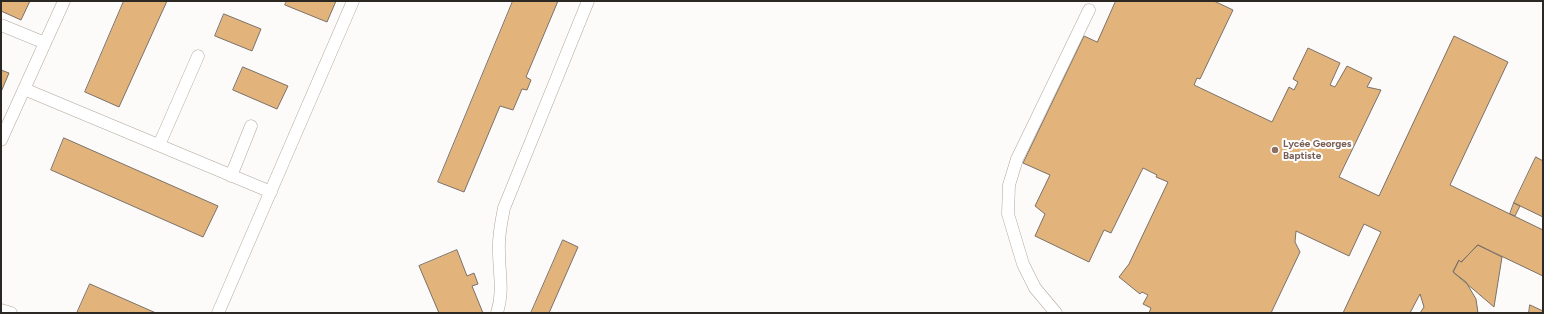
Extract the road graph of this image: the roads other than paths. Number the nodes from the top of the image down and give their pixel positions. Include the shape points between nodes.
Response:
1 (64, 1) edge
2 (353, 1) edge
3 (588, 1) edge
4 (1089, 10) dead end
5 (1, 25) edge
6 (45, 43) junction
7 (198, 56) dead end
8 (24, 89) junction
9 (251, 126) dead end
10 (1, 140) edge
11 (159, 145) junction
12 (231, 176) junction
13 (271, 192) junction
14 (1, 310) edge
15 (11, 313) edge
16 (218, 313) edge
17 (497, 313) edge
18 (1056, 313) edge

1 - 6 lane
2 - 13 lane
3 - 17 lane via 504,208 499,235 502,279
4 - 18 lane via 1017,159 1009,186 1008,214 1023,264 1035,288
5 - 6 lane
6 - 8 lane
7 - 11 lane
8 - 10 lane
8 - 11 lane
9 - 12 lane
11 - 12 lane
12 - 13 lane
13 - 16 lane
14 - 15 lane

